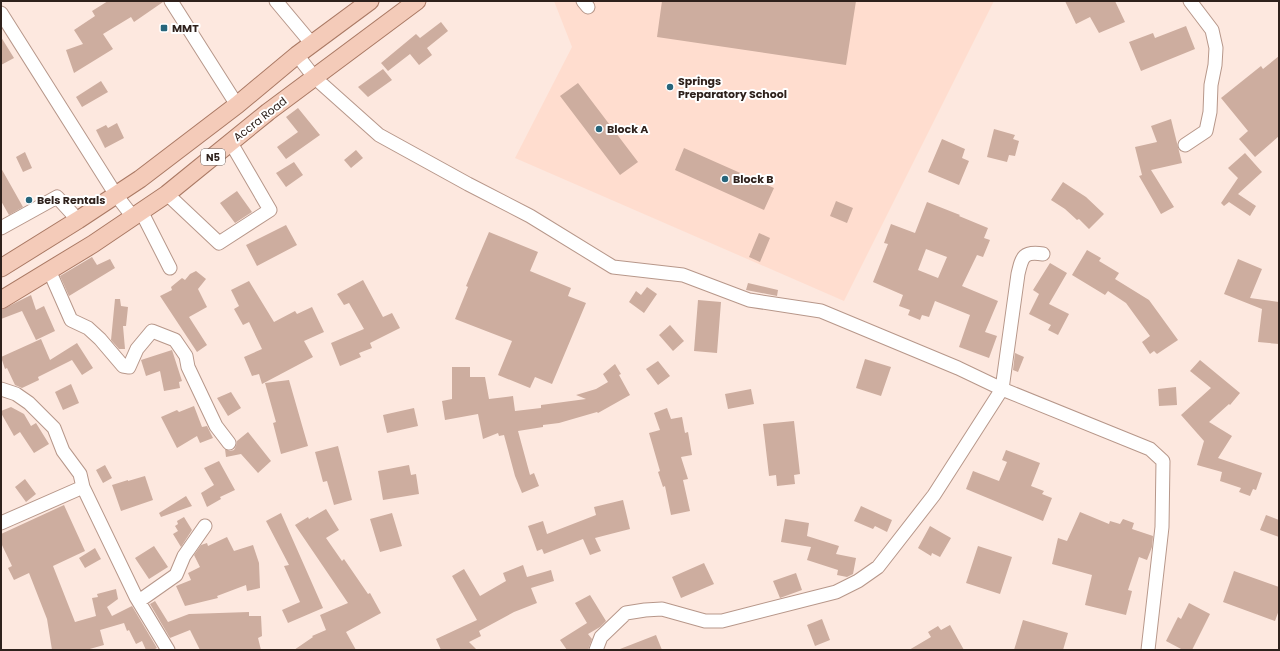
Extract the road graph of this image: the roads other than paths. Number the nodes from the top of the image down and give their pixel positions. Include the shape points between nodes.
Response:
1 (171, 1) edge
2 (276, 1) edge
3 (370, 1) edge
4 (417, 1) edge
5 (1190, 1) edge
6 (1, 13) edge
7 (312, 44) junction
8 (297, 55) junction
9 (314, 77) junction
10 (237, 105) junction
11 (231, 143) junction
12 (1185, 145) dead end
13 (116, 194) junction
14 (167, 194) junction
15 (137, 214) junction
16 (78, 220) junction
17 (1, 228) edge
18 (1043, 254) dead end
19 (2, 264) edge
20 (170, 268) dead end
21 (49, 270) junction
22 (1, 300) edge
23 (1, 389) edge
24 (1002, 390) junction
25 (230, 443) dead end
26 (83, 487) junction
27 (1, 524) edge
28 (205, 526) dead end
29 (139, 601) junction
30 (168, 650) edge
31 (596, 650) edge
32 (1148, 650) edge

1 - 10 street
2 - 7 street
3 - 7 main road, N5
4 - 9 main road, Accra Road / N5
5 - 12 street via 1212,30 1216,48 1206,131
6 - 13 street
7 - 8 main road, N5
8 - 9 street
8 - 10 main road, N5
9 - 11 main road, Accra Road / N5
9 - 24 street via 379,136 530,216 613,267 684,275 749,300 821,311 944,362
10 - 13 main road, N5 via 140,179
11 - 14 main road, Accra Road / N5
11 - 14 street via 270,210 219,243
13 - 15 street
13 - 16 main road, N5
14 - 15 main road, Accra Road / N5
15 - 20 street
15 - 21 main road, Accra Road / N5
16 - 17 street via 56,197
16 - 19 main road, N5
18 - 24 street via 1032,252 1022,259
21 - 22 main road, Accra Road / N5
21 - 25 street via 71,320 88,328 123,366 129,367 137,349 152,331 175,340 186,356 188,367 216,426
23 - 26 street via 16,394 29,403 54,428 63,452 80,474
24 - 31 street via 934,495 878,567 858,581 836,592 722,622 705,621 662,609 626,614 601,637
24 - 32 street via 1150,449 1163,461 1162,527
26 - 27 street
26 - 29 street
28 - 29 street via 184,556 176,575
29 - 30 street

